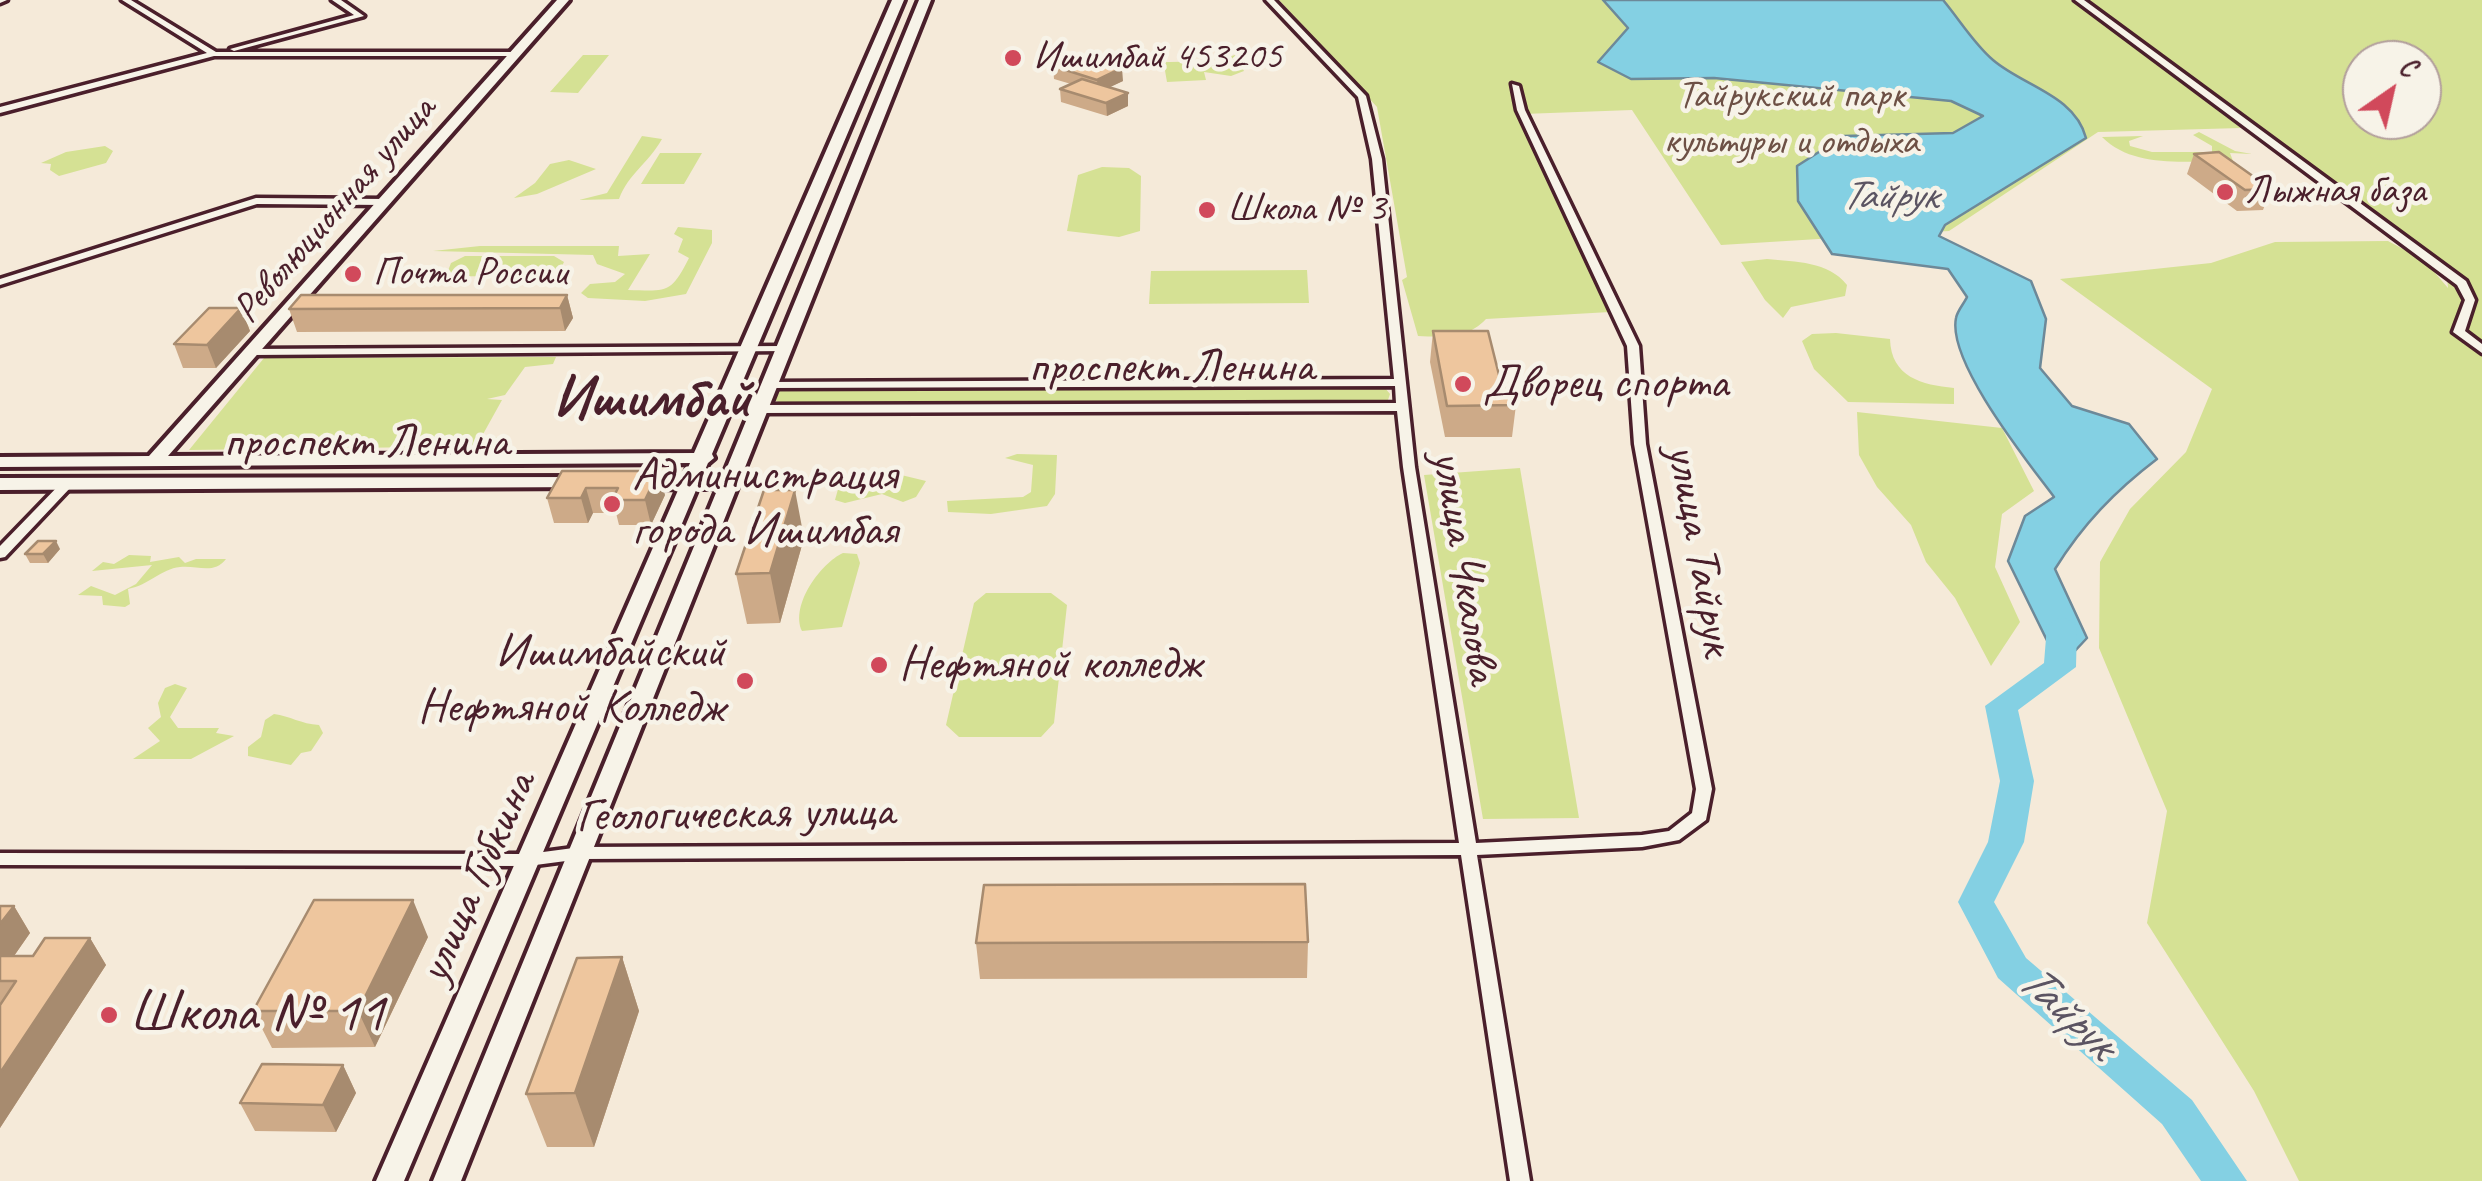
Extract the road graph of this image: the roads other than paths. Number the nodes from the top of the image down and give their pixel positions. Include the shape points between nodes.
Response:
1 (126, 0) edge
2 (336, 0) edge
3 (563, 0) edge
4 (898, 0) edge
5 (924, 0) edge
6 (1270, 0) edge
7 (2078, 0) edge
8 (214, 54) junction
9 (515, 54) junction
10 (1515, 86) dead end
11 (0, 110) edge
12 (386, 202) junction
13 (0, 282) edge
14 (750, 348) junction
15 (784, 348) junction
16 (2482, 350) edge
17 (253, 352) junction
18 (1400, 382) junction
19 (769, 385) junction
20 (1402, 407) junction
21 (760, 408) junction
22 (705, 458) junction
23 (0, 462) edge
24 (153, 462) junction
25 (731, 482) junction
26 (694, 483) junction
27 (0, 484) edge
28 (67, 484) junction
29 (0, 554) edge
30 (1471, 848) junction
31 (582, 853) junction
32 (0, 859) edge
33 (528, 860) junction
34 (390, 1181) edge
35 (447, 1181) edge
36 (1520, 1181) edge

1 - 8 street
2 - 8 street via 360,16
3 - 9 main road, Революционная улица
4 - 14 main road, улица Губкина
5 - 15 main road, улица Губкина
6 - 18 street, улица Чкалова via 1364,102 1391,263
7 - 16 street via 2462,283 2470,300 2460,332
8 - 9 street
8 - 11 street
9 - 12 main road, Революционная улица
10 - 30 street, улица Тайрук via 1634,346 1640,444 1704,789 1700,816 1672,836
12 - 13 street via 256,201
12 - 17 main road, Революционная улица
14 - 15 street
14 - 17 street
14 - 22 main road, улица Губкина
15 - 19 main road, улица Губкина
17 - 24 main road, Революционная улица
18 - 19 street, проспект Ленина
18 - 20 street, улица Чкалова
19 - 21 main road, улица Губкина
20 - 21 street, проспект Ленина
20 - 30 street, улица Чкалова
21 - 25 main road, улица Губкина
22 - 24 main road, проспект Ленина
22 - 26 main road, улица Губкина
23 - 24 main road, проспект Ленина
25 - 26 main road, проспект Ленина
25 - 31 main road, улица Губкина
26 - 28 main road, проспект Ленина
26 - 33 main road, улица Губкина
27 - 28 main road, проспект Ленина
28 - 29 street
30 - 31 street, Геологическая улица
30 - 36 street, улица Чкалова
31 - 33 street, Геологическая улица
31 - 35 main road, улица Губкина
32 - 33 street, Геологическая улица
33 - 34 main road, улица Губкина

